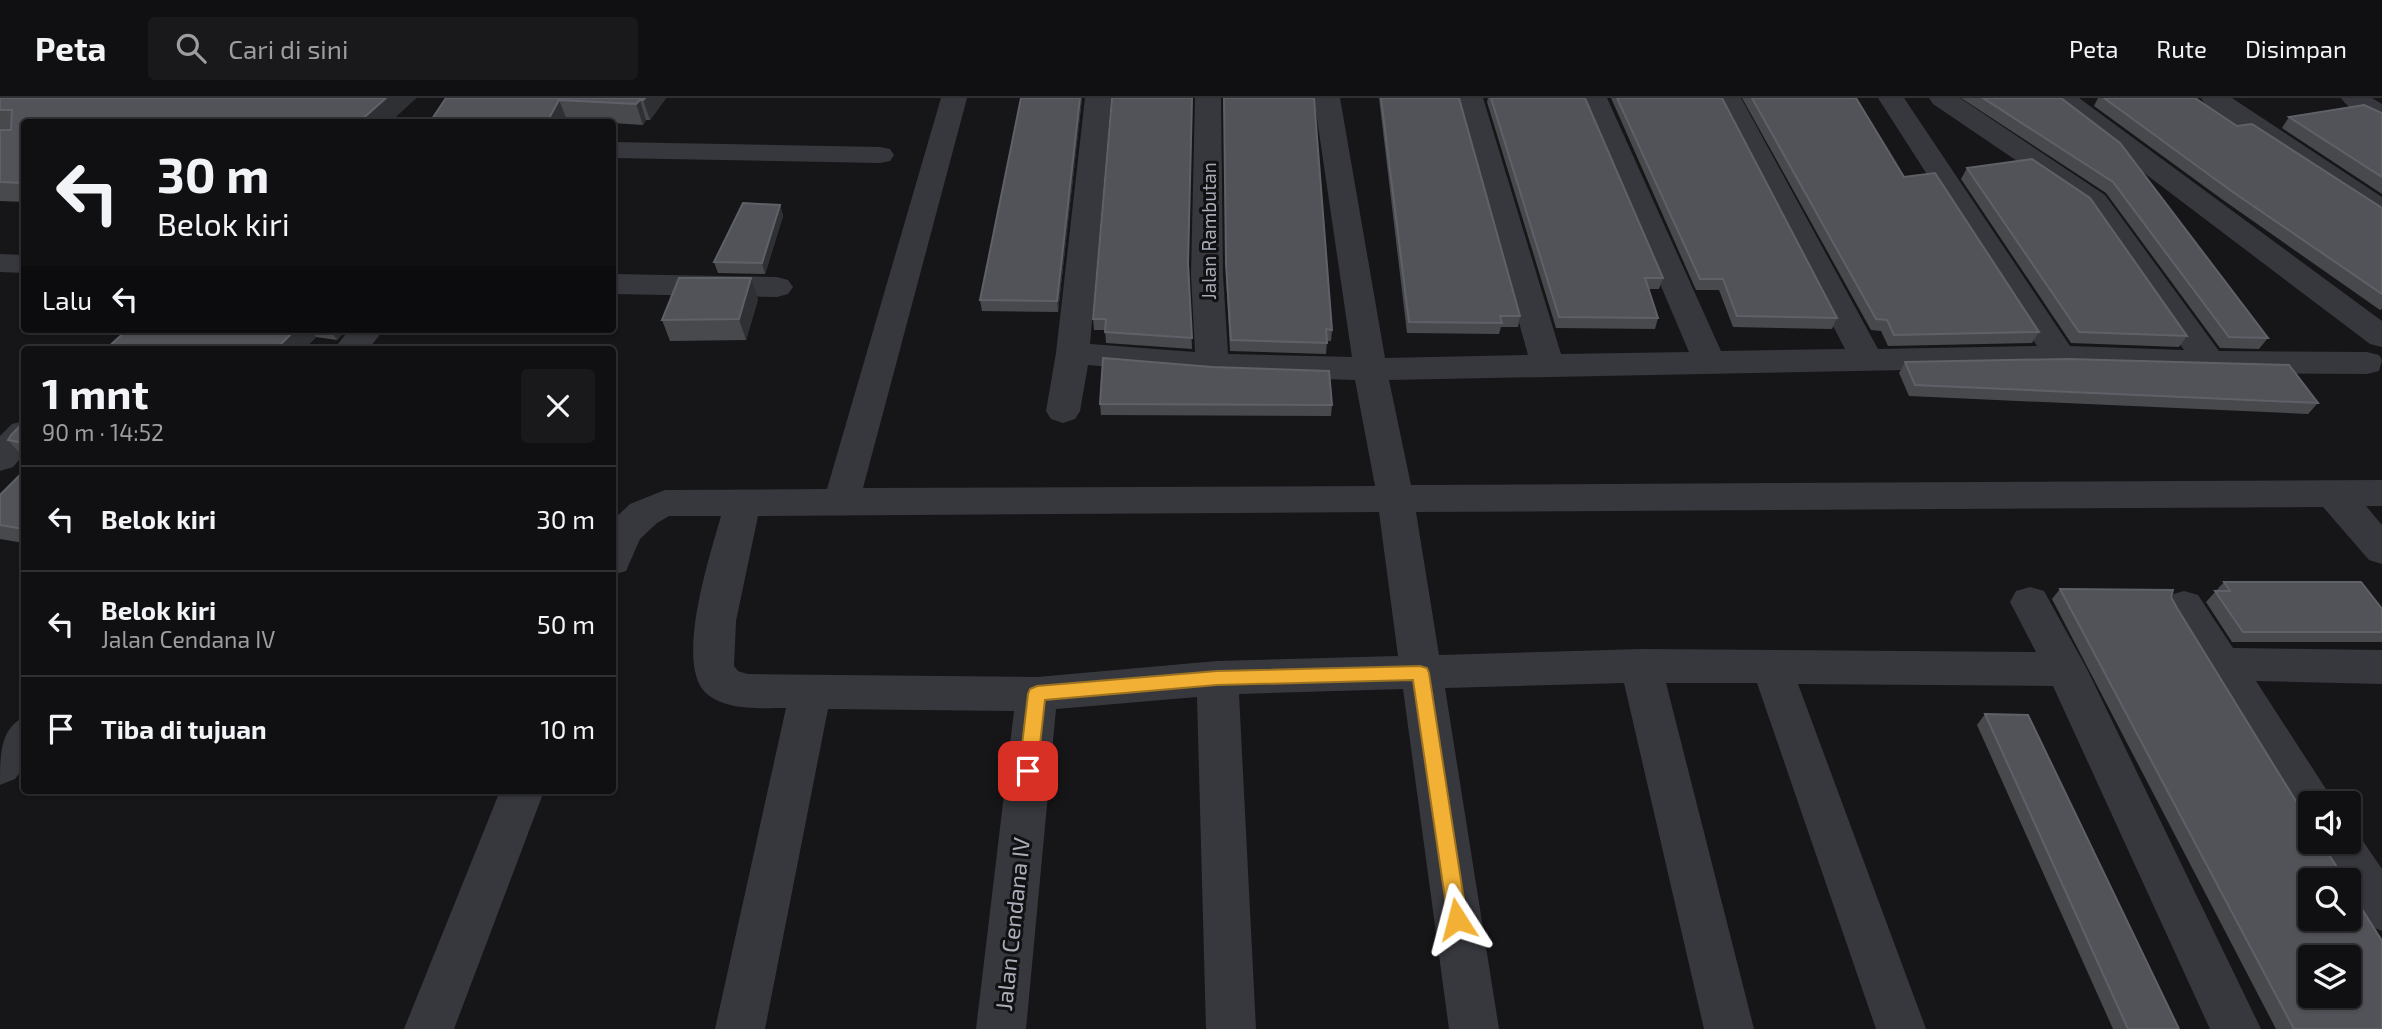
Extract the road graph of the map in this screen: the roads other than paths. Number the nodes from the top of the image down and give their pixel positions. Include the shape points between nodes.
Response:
1 (954, 98) edge
2 (1098, 98) edge
3 (1208, 98) edge
4 (1327, 98) edge
5 (1470, 98) edge
6 (1594, 98) edge
7 (1728, 98) edge
8 (1891, 98) edge
9 (1942, 98) edge
10 (2062, 98) edge
11 (2214, 98) edge
12 (2354, 98) edge
13 (2382, 116) edge
14 (616, 150) edge
15 (880, 155) dead end
16 (2382, 210) edge
17 (0, 263) edge
18 (21, 264) edge
19 (616, 284) edge
20 (777, 287) dead end
21 (2375, 350) edge
22 (1073, 353) junction
23 (2060, 356) junction
24 (1867, 359) junction
25 (2209, 362) junction
26 (1710, 363) junction
27 (1212, 364) junction
28 (1548, 365) junction
29 (1370, 369) junction
30 (1063, 411) dead end
31 (21, 436) edge
32 (0, 458) edge
33 (2332, 492) junction
34 (2382, 493) edge
35 (1396, 500) junction
36 (743, 503) junction
37 (841, 503) junction
38 (2382, 550) edge
39 (616, 551) edge
40 (2030, 602) dead end
41 (2184, 606) dead end
42 (2222, 664) junction
43 (1642, 666) junction
44 (2382, 667) edge
45 (1772, 668) junction
46 (2066, 669) junction
47 (1420, 673) junction
48 (1217, 678) junction
49 (811, 690) junction
50 (1037, 694) junction
51 (21, 739) edge
52 (0, 766) edge
53 (2305, 791) edge
54 (521, 794) edge
55 (2346, 854) edge
56 (2382, 909) edge
57 (429, 1029) edge
58 (740, 1029) edge
59 (1001, 1029) edge
60 (1231, 1029) edge
61 (1474, 1029) edge
62 (1729, 1029) edge
63 (1901, 1029) edge
64 (2236, 1029) edge

1 - 37 street
2 - 22 street
3 - 27 street, Jalan Rambutan via 1207,275
4 - 29 street
5 - 28 street
6 - 26 street
7 - 24 street
8 - 23 street
9 - 25 street via 2095,201
10 - 21 street
11 - 16 street
12 - 13 street
14 - 15 street
17 - 18 street
19 - 20 street
21 - 25 street
22 - 27 street
22 - 30 street
23 - 24 street
23 - 25 street
24 - 26 street
26 - 28 street
27 - 29 street
28 - 29 street
29 - 35 street
31 - 32 street
33 - 34 street
33 - 35 street
33 - 38 street
35 - 37 street
35 - 47 street
36 - 37 street
36 - 39 street via 665,503 639,513
36 - 49 street via 727,563 711,660 718,678 732,687
40 - 46 street
41 - 42 street
42 - 44 street
42 - 53 street
43 - 45 street
43 - 47 street
43 - 62 street
45 - 46 street
45 - 63 street
46 - 64 street
47 - 48 street
47 - 61 street
48 - 50 street
48 - 60 street
49 - 50 street
49 - 58 street
50 - 59 street, Jalan Cendana IV
51 - 52 street
54 - 57 street
55 - 56 street

